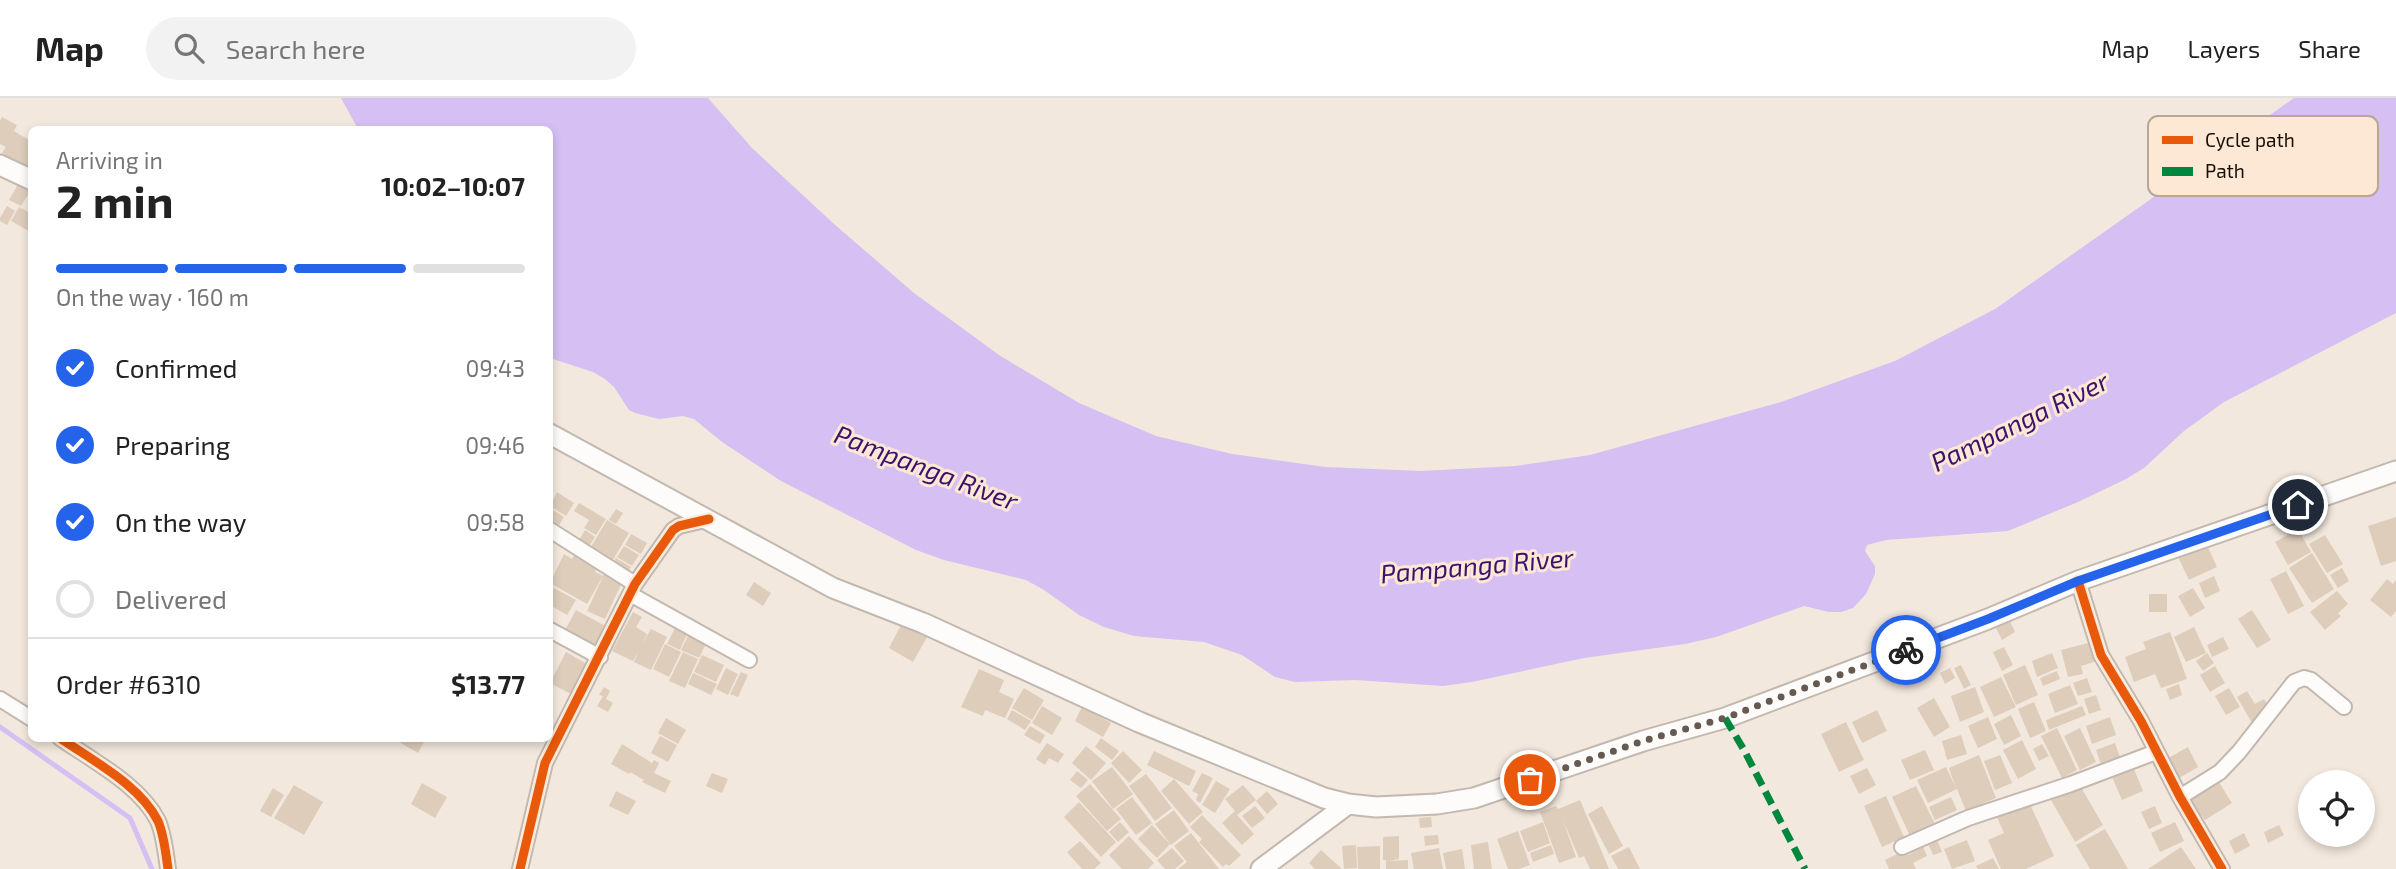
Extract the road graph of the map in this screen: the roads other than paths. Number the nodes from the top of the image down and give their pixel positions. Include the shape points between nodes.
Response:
1 (0, 165) edge
2 (28, 178) edge
3 (553, 436) edge
4 (2396, 471) edge
5 (709, 519) junction
6 (553, 532) edge
7 (2078, 581) junction
8 (633, 589) junction
9 (553, 632) edge
10 (600, 657) junction
11 (749, 660) dead end
12 (0, 699) edge
13 (2344, 706) dead end
14 (28, 716) edge
15 (66, 742) edge
16 (2156, 752) junction
17 (2180, 797) junction
18 (1348, 804) junction
19 (1902, 847) dead end
20 (168, 869) edge
21 (520, 869) edge
22 (1261, 869) edge
23 (2222, 869) edge

1 - 2 main road
3 - 5 main road
4 - 7 main road
5 - 8 street via 673,530
5 - 18 main road via 833,588 932,627 1139,722
6 - 8 street
7 - 16 street via 2101,655
7 - 18 main road via 1725,718 1474,798 1398,806
8 - 10 street
8 - 11 street
9 - 10 street
10 - 21 street via 545,763
12 - 14 street
13 - 17 street via 2311,680 2294,682 2220,772
15 - 20 street via 135,790 149,805 159,824
16 - 17 street
16 - 19 street via 1968,818
17 - 23 street
18 - 22 main road

